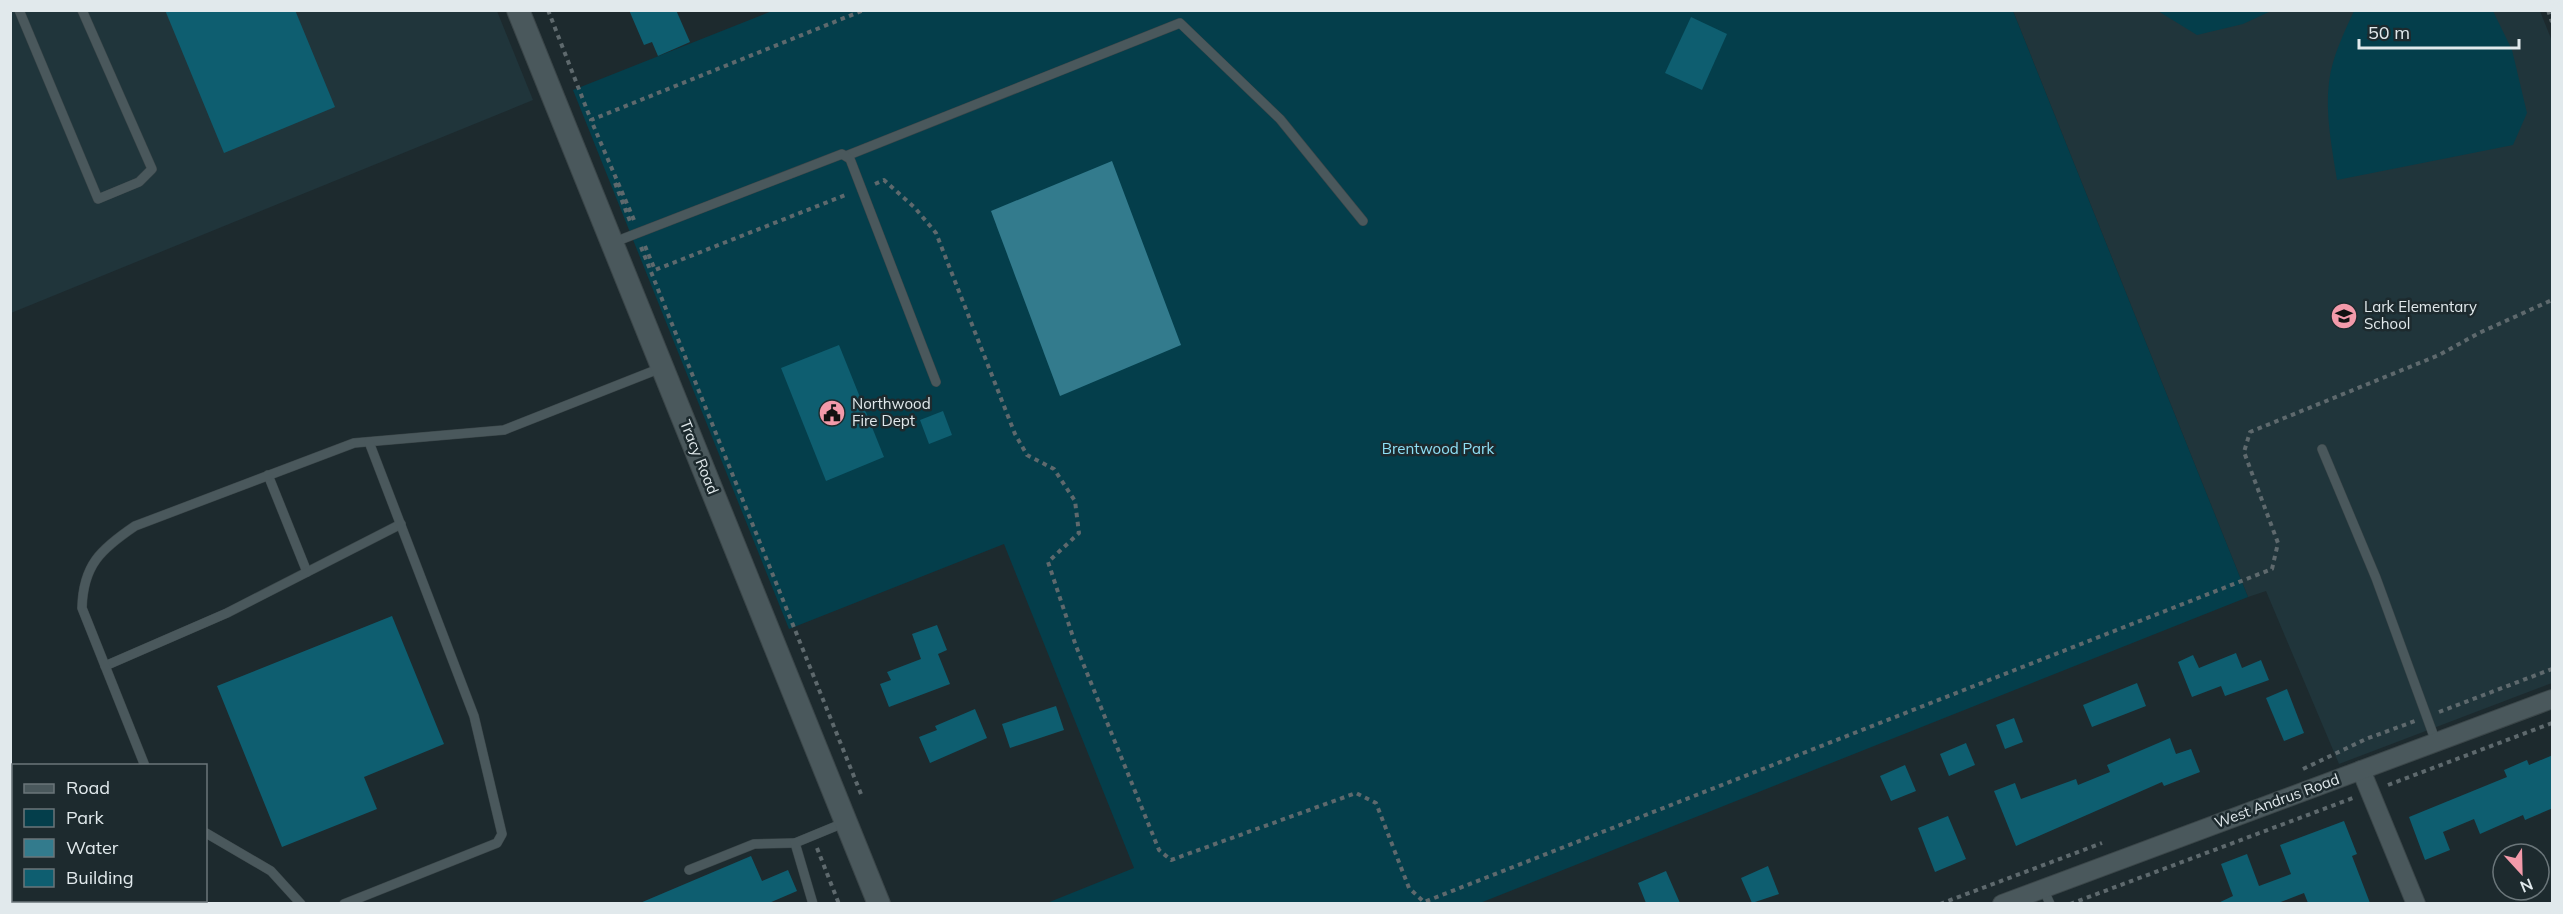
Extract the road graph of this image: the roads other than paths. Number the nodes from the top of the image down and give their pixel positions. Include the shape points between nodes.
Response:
1 (19, 10) edge
2 (82, 10) edge
3 (518, 10) edge
4 (846, 156) junction
5 (1364, 220) dead end
6 (612, 243) junction
7 (663, 367) junction
8 (936, 382) dead end
9 (369, 442) junction
10 (2322, 449) dead end
11 (268, 475) junction
12 (401, 524) junction
13 (307, 572) junction
14 (105, 666) junction
15 (2553, 699) edge
16 (2436, 742) junction
17 (145, 764) edge
18 (2361, 770) junction
19 (846, 822) junction
20 (207, 834) edge
21 (795, 843) junction
22 (689, 870) dead end
23 (2046, 896) edge
24 (301, 903) edge
25 (344, 903) edge
26 (813, 903) edge
27 (879, 903) edge
28 (2002, 903) edge
29 (2416, 903) edge

1 - 2 lane via 98,199 139,182 152,169
3 - 6 street, Tracy Road
4 - 5 lane via 1180,22 1280,119
4 - 6 lane via 842,154
4 - 8 lane
6 - 7 street, Tracy Road
7 - 9 lane via 504,430
7 - 19 street, Tracy Road
9 - 11 lane via 354,443
9 - 12 lane
10 - 16 lane via 2376,578
11 - 13 lane
11 - 14 lane via 135,526 110,542 92,563 82,586 82,608
12 - 13 lane
12 - 25 lane via 474,716 502,834 497,843
13 - 14 lane via 227,613
14 - 17 lane
15 - 16 street, West Andrus Road
16 - 18 street, West Andrus Road
18 - 23 street, West Andrus Road
18 - 29 street
19 - 21 lane
19 - 27 street, Tracy Road
20 - 24 lane via 271,871
21 - 22 lane via 754,844
21 - 26 lane
23 - 28 street, West Andrus Road

